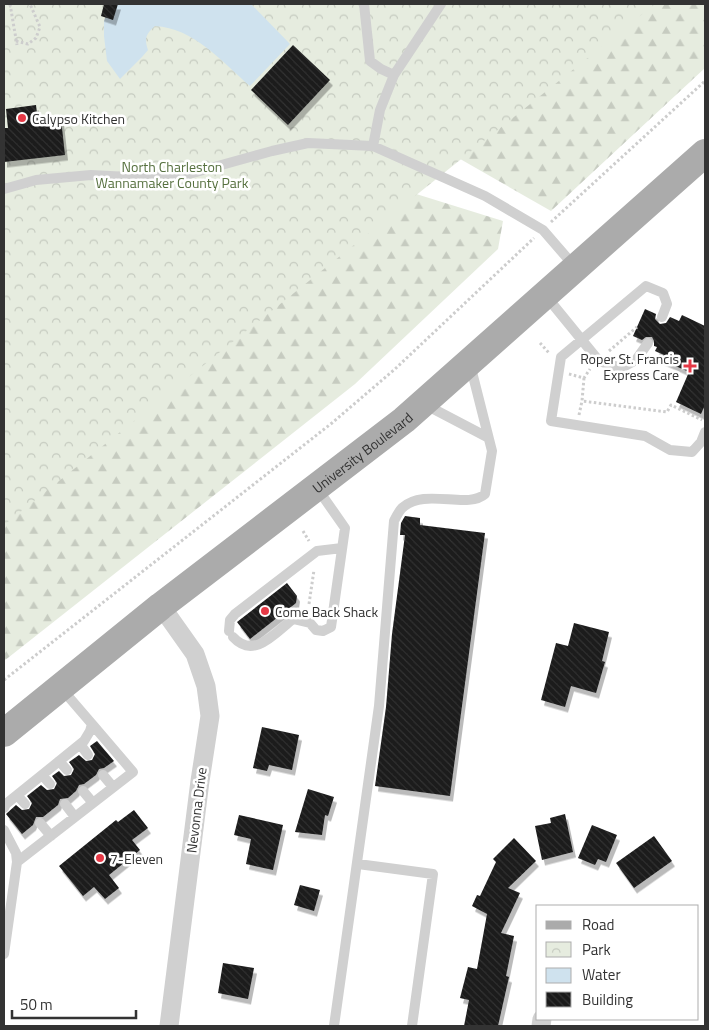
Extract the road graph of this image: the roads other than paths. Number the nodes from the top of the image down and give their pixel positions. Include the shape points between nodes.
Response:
1 (364, 4) edge
2 (441, 4) edge
3 (394, 75) junction
4 (373, 146) junction
5 (702, 162) edge
6 (4, 189) edge
7 (576, 268) junction
8 (545, 295) junction
9 (662, 317) dead end
10 (582, 340) junction
11 (648, 343) dead end
12 (470, 362) junction
13 (423, 404) junction
14 (705, 432) edge
15 (487, 437) junction
16 (317, 487) junction
17 (342, 548) junction
18 (161, 606) junction
19 (61, 687) junction
20 (92, 724) junction
21 (4, 733) edge
22 (80, 744) junction
23 (88, 755) dead end
24 (60, 761) junction
25 (67, 770) dead end
26 (103, 774) dead end
27 (42, 775) junction
28 (50, 784) dead end
29 (113, 788) junction
30 (83, 791) dead end
31 (18, 795) junction
32 (93, 803) junction
33 (25, 804) dead end
34 (65, 804) dead end
35 (4, 808) edge
36 (75, 817) junction
37 (40, 823) dead end
38 (4, 830) edge
39 (51, 836) junction
40 (17, 862) junction
41 (358, 864) junction
42 (4, 954) edge
43 (169, 1026) edge
44 (334, 1026) edge
45 (412, 1026) edge

1 - 3 lane via 370,61
2 - 3 lane
3 - 4 lane via 380,110
4 - 6 lane via 308,143 189,174 148,178 91,175 36,180
4 - 7 lane via 485,196 543,230
5 - 7 main road, University Boulevard
7 - 8 main road, University Boulevard
8 - 10 lane
8 - 12 main road, University Boulevard
9 - 10 lane via 667,304 663,293 646,286
10 - 11 lane via 599,360 621,368 636,360
10 - 14 lane via 561,357 551,421 645,436 670,450 692,452
12 - 13 main road, University Boulevard
12 - 15 lane
13 - 15 lane
13 - 16 main road, University Boulevard
15 - 41 lane via 492,451 485,494 480,499 416,500 402,508 394,521 379,706
16 - 17 lane via 345,528
16 - 18 main road, University Boulevard
17 - 17 lane via 317,551 235,614 230,620 231,634 238,642 251,647 259,645 293,619 310,622 316,630 331,627
18 - 19 main road, University Boulevard
18 - 43 street, Nevonna Drive via 195,654 206,686 210,716
19 - 20 lane
19 - 21 main road, University Boulevard
20 - 22 lane
20 - 29 lane via 133,772
22 - 23 lane
22 - 24 lane
24 - 25 lane
24 - 27 lane
26 - 29 lane
27 - 28 lane
27 - 31 lane
29 - 32 lane
30 - 32 lane
31 - 33 lane
31 - 35 lane
32 - 36 lane
34 - 36 lane
36 - 39 lane
37 - 39 lane
38 - 40 lane
39 - 40 lane
40 - 42 lane
41 - 44 lane
41 - 45 lane via 433,874

